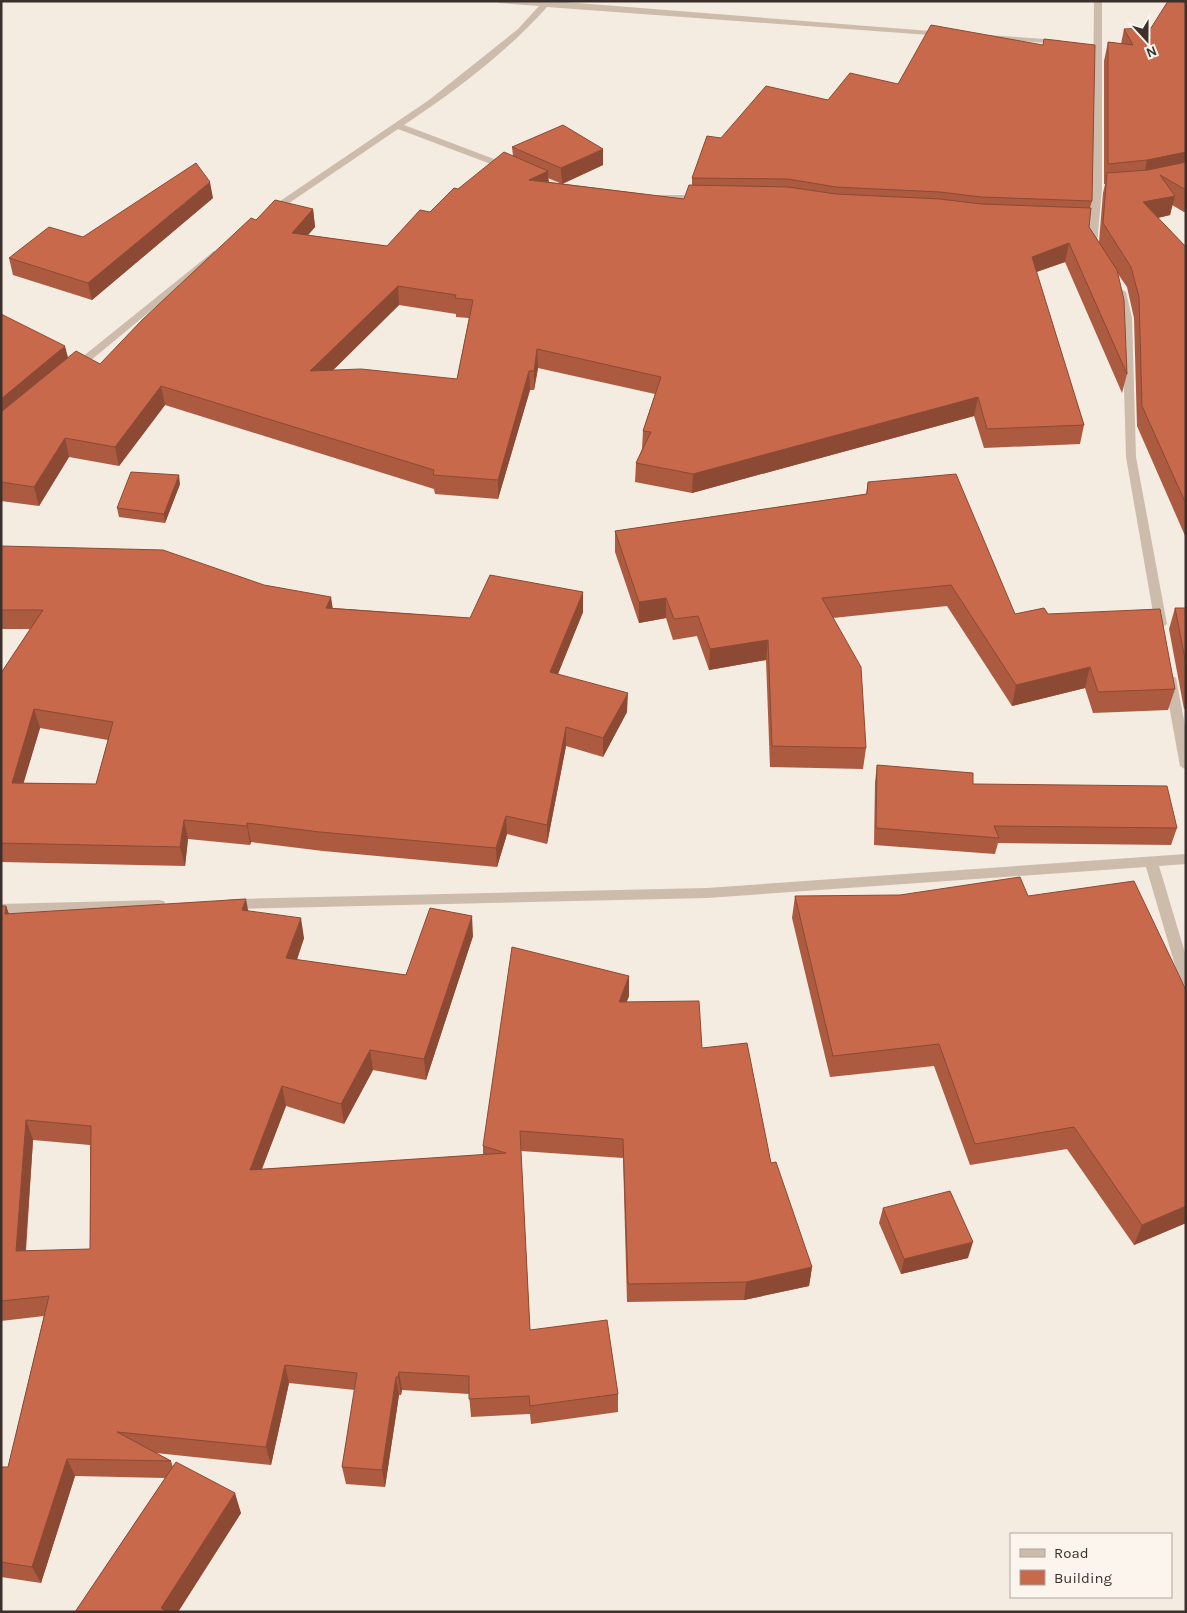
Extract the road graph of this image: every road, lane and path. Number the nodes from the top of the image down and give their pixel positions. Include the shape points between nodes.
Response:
1 (499, 1) edge
2 (1098, 1) edge
3 (547, 3) edge
4 (949, 34) edge
5 (979, 36) edge
6 (1067, 43) edge
7 (396, 125) junction
8 (513, 169) edge
9 (646, 197) edge
10 (711, 198) edge
11 (260, 219) edge
12 (222, 248) edge
13 (1101, 258) edge
14 (1116, 280) edge
15 (70, 373) edge
16 (1162, 631) edge
17 (1169, 669) edge
18 (1186, 766) edge
19 (1186, 859) edge
20 (1151, 862) junction
21 (220, 904) edge
22 (170, 905) edge
23 (1, 909) edge
24 (1186, 978) edge

1 - 3 street
2 - 13 street via 1092,45 1101,189 1089,222 1092,244
3 - 4 street
3 - 7 street via 521,31 432,102
5 - 6 street
7 - 8 street
7 - 11 street
9 - 10 street
12 - 15 street
14 - 16 street via 1127,318 1131,457
17 - 18 street
19 - 20 street
20 - 21 street via 707,893
20 - 24 street
22 - 23 street

